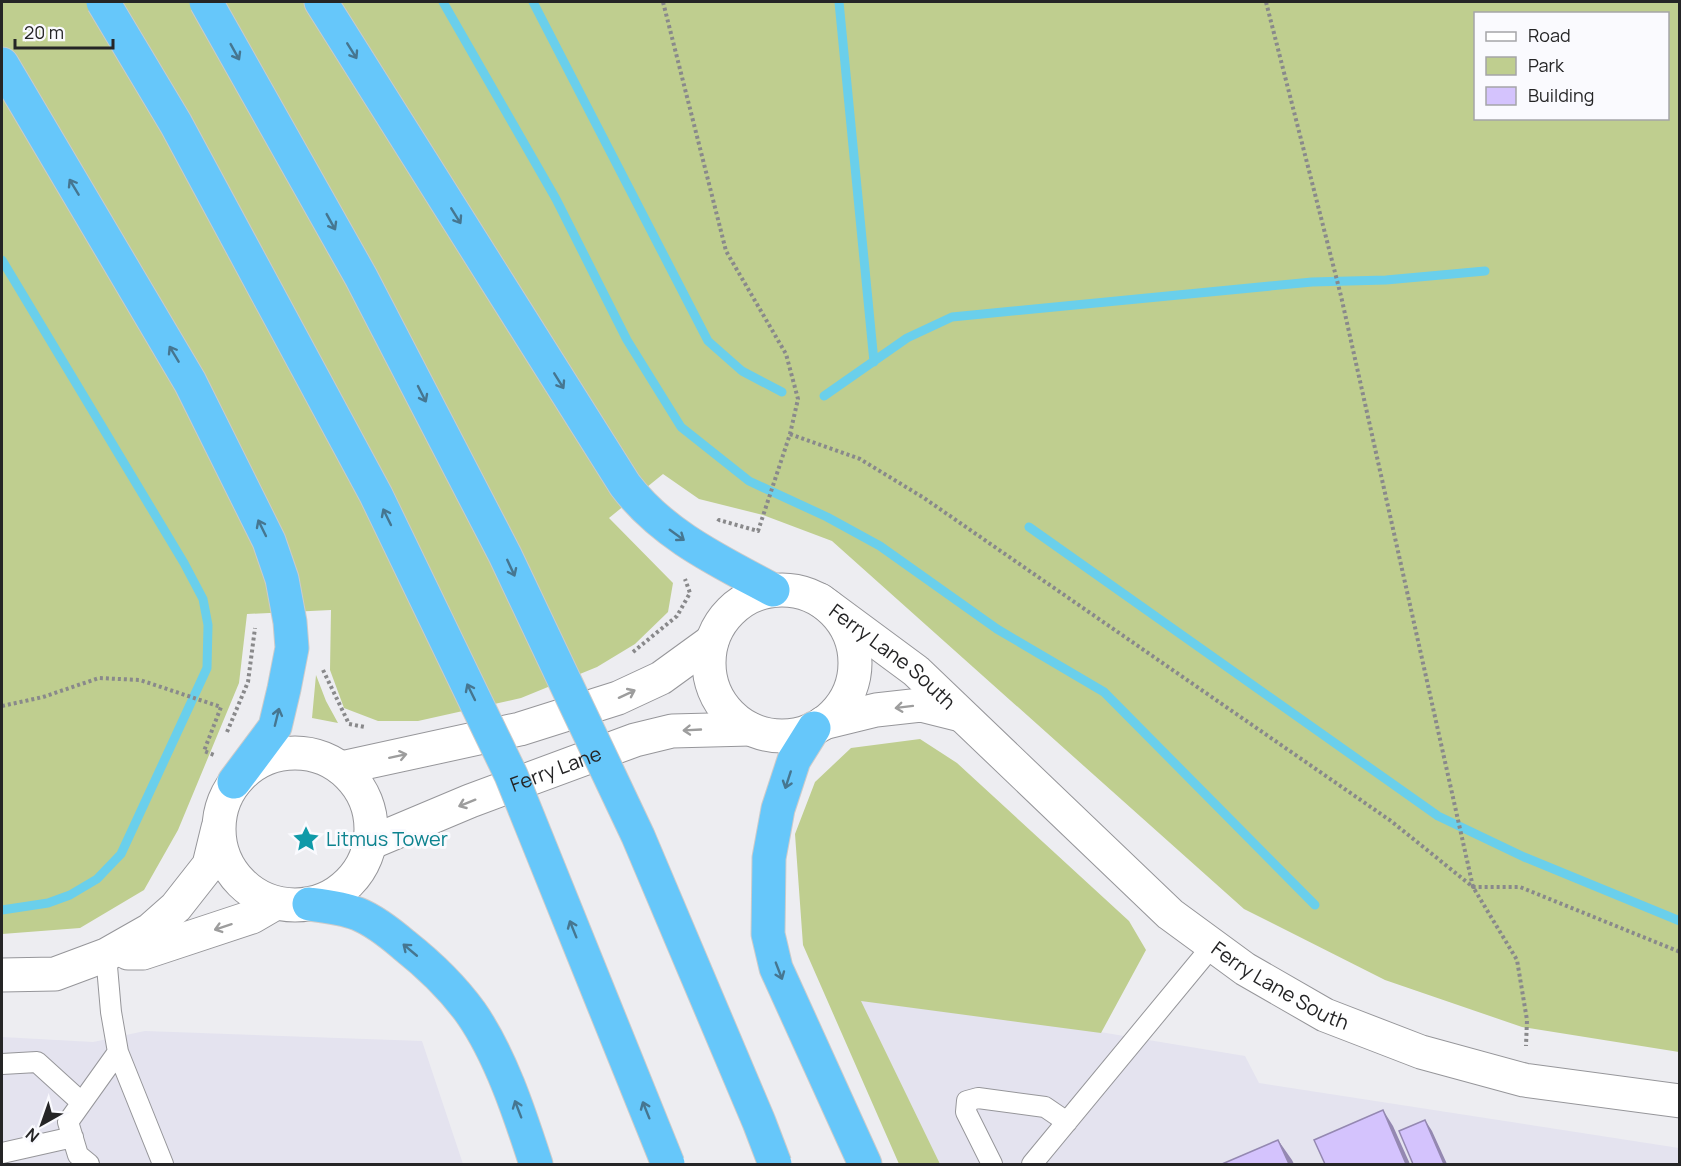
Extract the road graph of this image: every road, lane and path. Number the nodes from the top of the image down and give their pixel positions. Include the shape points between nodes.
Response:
1 (103, 2) edge
2 (206, 2) edge
3 (321, 2) edge
4 (663, 2) edge
5 (1266, 2) edge
6 (2, 64) edge
7 (790, 434) junction
8 (715, 526) dead end
9 (772, 590) junction
10 (820, 600) junction
11 (256, 624) dead end
12 (712, 641) junction
13 (2, 706) edge
14 (961, 715) junction
15 (819, 726) junction
16 (750, 729) junction
17 (226, 735) dead end
18 (341, 768) junction
19 (225, 770) junction
20 (218, 828) junction
21 (370, 843) junction
22 (1473, 887) junction
23 (276, 903) junction
24 (309, 904) junction
25 (1213, 945) junction
26 (1680, 952) edge
27 (105, 954) junction
28 (2, 975) edge
29 (118, 1052) junction
30 (2, 1064) edge
31 (1524, 1080) junction
32 (81, 1102) junction
33 (1677, 1106) edge
34 (1067, 1122) junction
35 (73, 1137) junction
36 (2, 1153) edge
37 (89, 1164) edge
38 (163, 1164) edge
39 (537, 1164) edge
40 (668, 1164) edge
41 (775, 1164) edge
42 (865, 1164) edge
43 (992, 1164) edge
44 (1032, 1164) edge

40 -> 1 highway, bridge via 511,775 376,495 176,123
2 -> 41 highway, bridge via 362,277 505,555 638,836
3 -> 9 highway via 639,504 694,548
4 - 7 path via 726,251 786,354 798,399
5 - 22 path via 1334,265
19 -> 6 highway via 275,727 292,648 282,579 269,541 190,382
7 - 8 path via 758,531 719,520
7 - 22 path via 860,459 924,498 1391,821
9 - 10 street via 797,591
9 - 12 street via 735,606
10 - 14 street, Ferry Lane South via 916,671
10 - 15 street via 838,616 850,637 855,661 852,685 840,707
11 - 17 path via 248,682
12 - 16 street via 711,682 733,717
18 -> 12 street via 520,729 618,698 661,678
13 - 19 path via 99,678 140,680 221,707 204,752
14 -> 15 street, Ferry Lane South via 921,705 876,710
14 - 25 street, Ferry Lane South via 1170,914
15 - 16 street via 793,735 771,735
15 -> 42 highway via 794,760 778,809 769,858 768,934 776,968
16 -> 21 street, Ferry Lane via 672,731 635,740
18 - 19 street via 320,756 296,752
18 - 21 street via 366,801
19 - 20 street
20 - 23 street via 222,853 234,875 253,892
20 - 27 street via 209,865 176,907 150,930
21 - 24 street via 349,883 331,896
22 - 26 path via 1520,887
22 - 31 path via 1517,960 1527,1020
23 - 24 street
23 -> 27 street via 252,917 143,953
39 -> 24 highway via 494,1055 471,1013 443,981 383,928 344,909
25 - 31 street, Ferry Lane South via 1245,969 1325,1015 1420,1052
25 - 34 lane
27 - 28 street via 55,974
27 - 29 lane
29 - 32 lane
29 - 38 lane
30 - 32 lane via 37,1062
31 - 33 street, Ferry Lane South
32 - 35 lane via 68,1122
34 - 43 lane via 1045,1107 978,1098 967,1101 966,1112
34 - 44 lane
35 - 36 lane
35 - 37 lane via 78,1155

